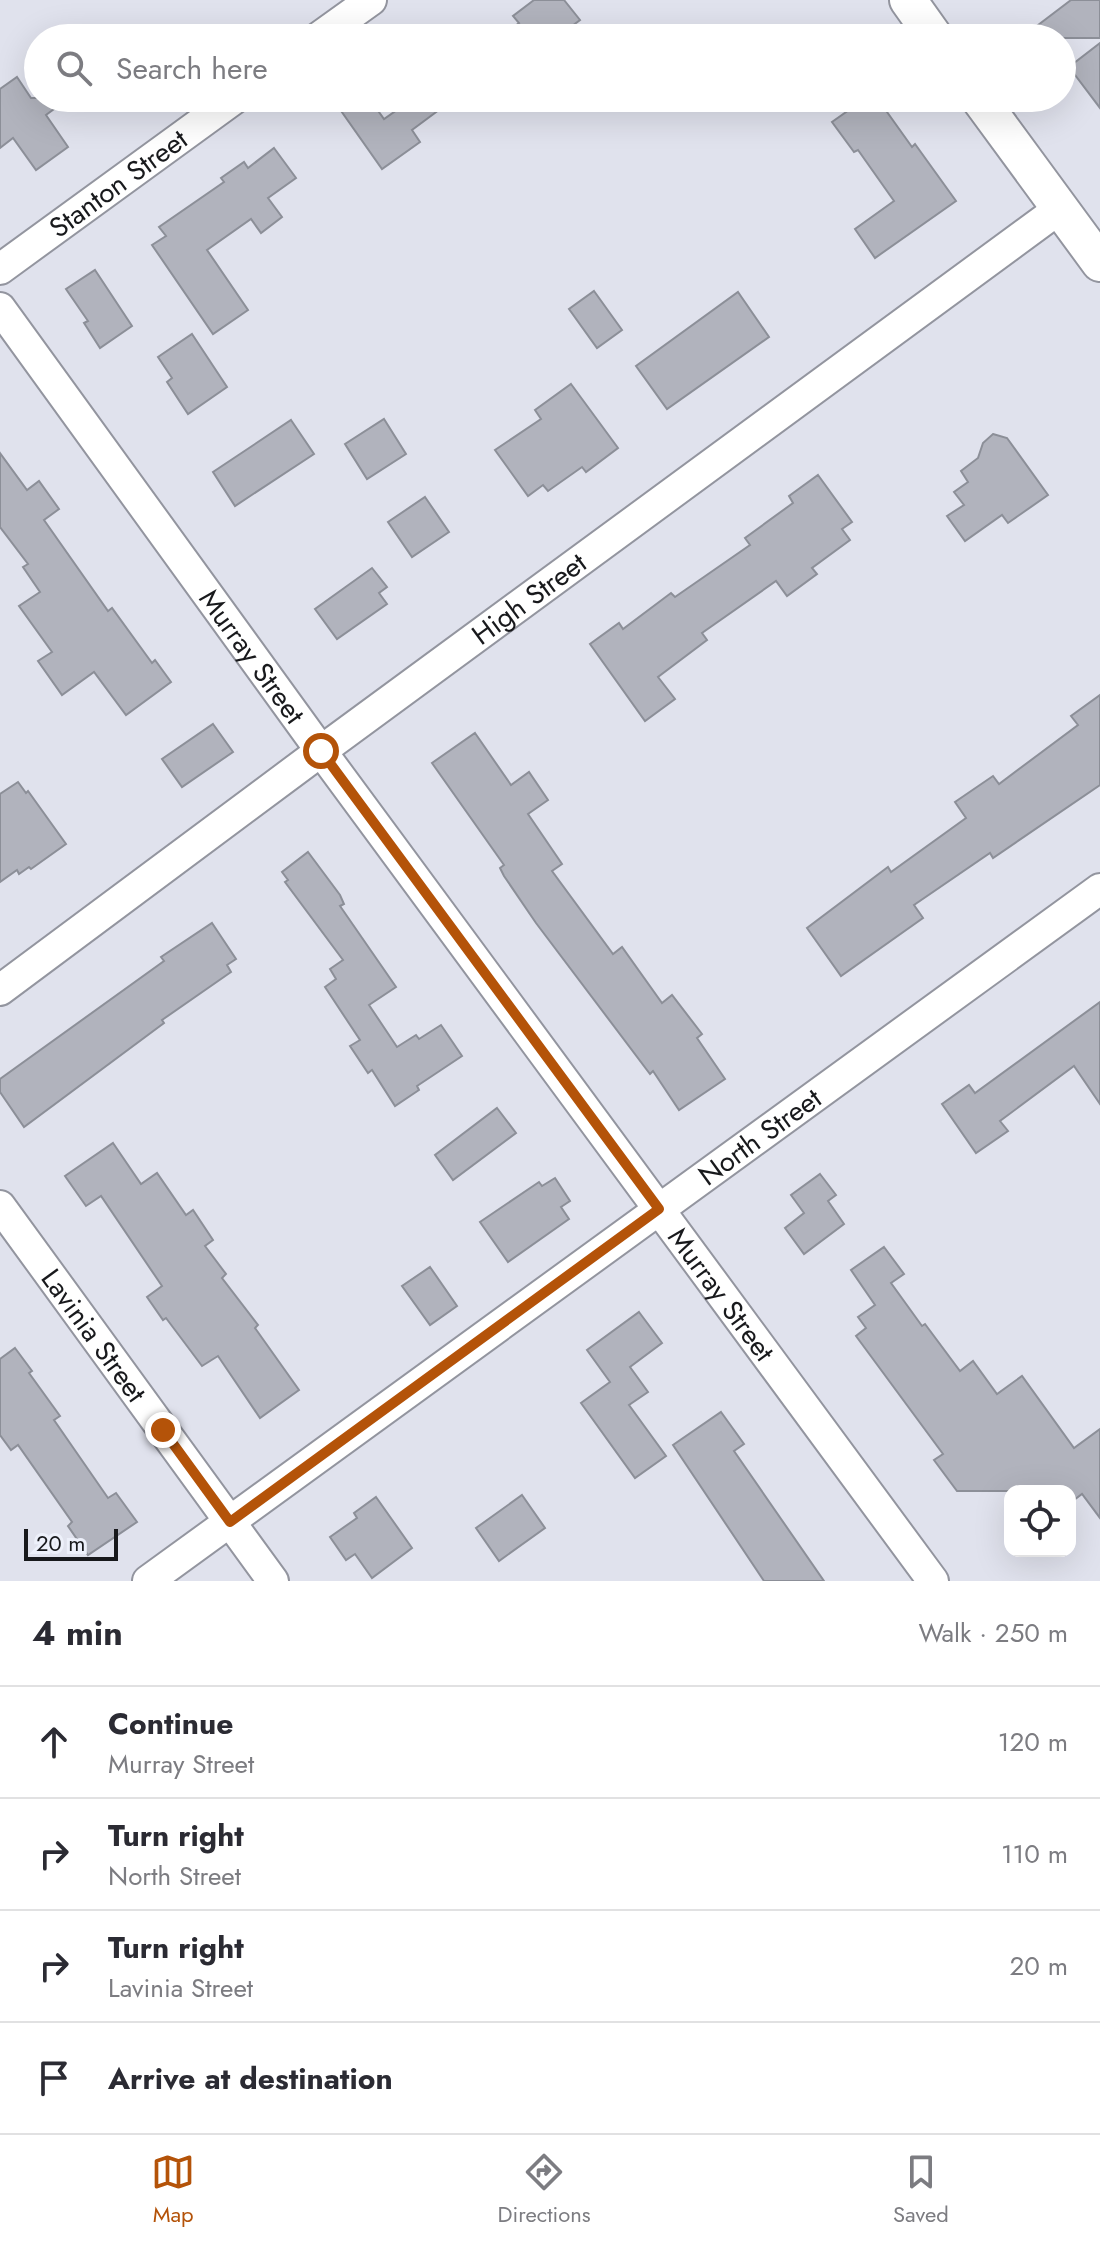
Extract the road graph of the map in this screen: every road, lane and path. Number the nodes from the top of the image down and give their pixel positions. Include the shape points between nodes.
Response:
1 (371, 0) edge
2 (908, 0) edge
3 (338, 24) edge
4 (925, 24) edge
5 (216, 112) edge
6 (989, 112) edge
7 (1059, 209) junction
8 (1100, 262) edge
9 (0, 269) edge
10 (0, 308) edge
11 (321, 751) junction
12 (1100, 889) edge
13 (0, 990) edge
14 (0, 1206) edge
15 (659, 1209) junction
16 (230, 1522) junction
17 (148, 1581) edge
18 (273, 1581) edge
19 (933, 1581) edge

1 - 3 street
2 - 4 street
5 - 9 street, Stanton Street
6 - 7 street
7 - 8 street
7 - 11 street, High Street
10 - 11 street, Murray Street
11 - 13 street, High Street
11 - 15 street, Murray Street
12 - 15 street, North Street
14 - 16 street, Lavinia Street
15 - 16 street, North Street
15 - 19 street, Murray Street
16 - 17 street, North Street
16 - 18 street, Lavinia Street

